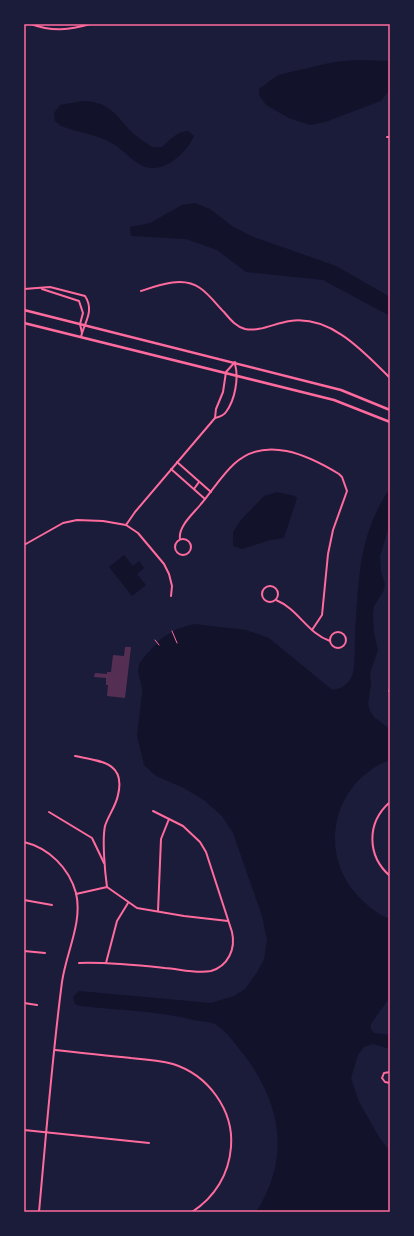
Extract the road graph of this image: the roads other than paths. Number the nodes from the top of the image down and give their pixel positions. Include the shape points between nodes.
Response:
1 (31, 24) edge
2 (90, 24) edge
3 (41, 288) junction
4 (24, 289) edge
5 (141, 291) dead end
6 (24, 310) edge
7 (24, 323) edge
8 (80, 324) junction
9 (86, 326) junction
10 (82, 332) junction
11 (81, 337) junction
12 (235, 362) junction
13 (226, 372) junction
14 (238, 375) junction
15 (390, 378) edge
16 (390, 410) edge
17 (215, 418) junction
18 (390, 422) edge
19 (177, 462) junction
20 (171, 469) junction
21 (200, 482) junction
22 (194, 489) junction
23 (211, 492) junction
24 (205, 499) junction
25 (126, 525) junction
26 (180, 539) junction
27 (24, 545) edge
28 (171, 596) dead end
29 (276, 600) junction
30 (312, 630) junction
31 (330, 641) junction
32 (75, 756) dead end
33 (390, 802) edge
34 (153, 811) dead end
35 (50, 812) dead end
36 (169, 819) junction
37 (24, 842) edge
38 (105, 864) junction
39 (390, 876) edge
40 (106, 888) junction
41 (76, 894) junction
42 (24, 900) edge
43 (128, 903) junction
44 (52, 904) dead end
45 (158, 911) junction
46 (228, 921) junction
47 (24, 951) edge
48 (45, 953) dead end
49 (106, 962) junction
50 (79, 963) dead end
51 (24, 1004) edge
52 (37, 1005) dead end
53 (55, 1050) junction
54 (390, 1072) edge
55 (390, 1082) edge
56 (24, 1130) edge
57 (47, 1132) junction
58 (149, 1143) dead end
59 (39, 1212) edge
60 (192, 1212) edge

1 - 2 street via 61,30
3 - 4 street
3 - 8 street via 79,300 83,313
3 - 9 street via 50,287 85,296 89,302
5 - 15 street via 176,282 199,287 234,323 253,330 300,320 321,326 340,334 357,346
6 - 8 street
7 - 11 street
8 - 9 street
8 - 10 street
9 - 10 street
9 - 12 street
10 - 11 street
11 - 13 street
12 - 13 street
12 - 14 street
12 - 16 street via 341,390
13 - 14 street
13 - 17 street
14 - 17 street via 225,414
14 - 18 street via 334,400
17 - 19 street
19 - 20 street
19 - 21 street
20 - 22 street
20 - 25 street
21 - 22 street
21 - 23 street
22 - 24 street
23 - 24 street
23 - 30 street via 235,463 249,454 278,448 327,466 342,477 347,491 333,530 328,554 322,615
24 - 26 street via 180,530
25 - 27 street via 77,520 63,523
25 - 28 street via 138,533 164,564 172,586
26 - 26 street via 174,545 175,550 179,554 187,554 191,550 191,545 188,540
29 - 29 street via 277,590 270,586 264,588 264,600 271,603
29 - 30 street via 296,613
30 - 31 street
31 - 31 street via 334,648 340,649 344,646 346,638 338,632 331,636
32 - 38 street via 109,764 116,770 118,777 118,796 105,827
33 - 39 street via 378,815 372,838 376,860
34 - 36 street
35 - 38 street via 92,838
36 - 45 street via 161,839
36 - 46 street via 190,830 202,845
37 - 41 street via 46,851 59,863 70,877
38 - 40 street
40 - 41 street
40 - 43 street
41 - 53 street via 77,920 62,982
42 - 44 street
43 - 45 street via 137,908
43 - 49 street via 116,921
45 - 46 street
46 - 49 street via 233,939 232,950 224,963 212,970 201,972
47 - 48 street
49 - 50 street
51 - 52 street
53 - 57 street
53 - 60 street via 171,1063 196,1075 212,1090 222,1105 229,1126 229,1158 217,1188
54 - 55 street via 384,1073 382,1078 385,1082
56 - 57 street
57 - 58 street
57 - 59 street

